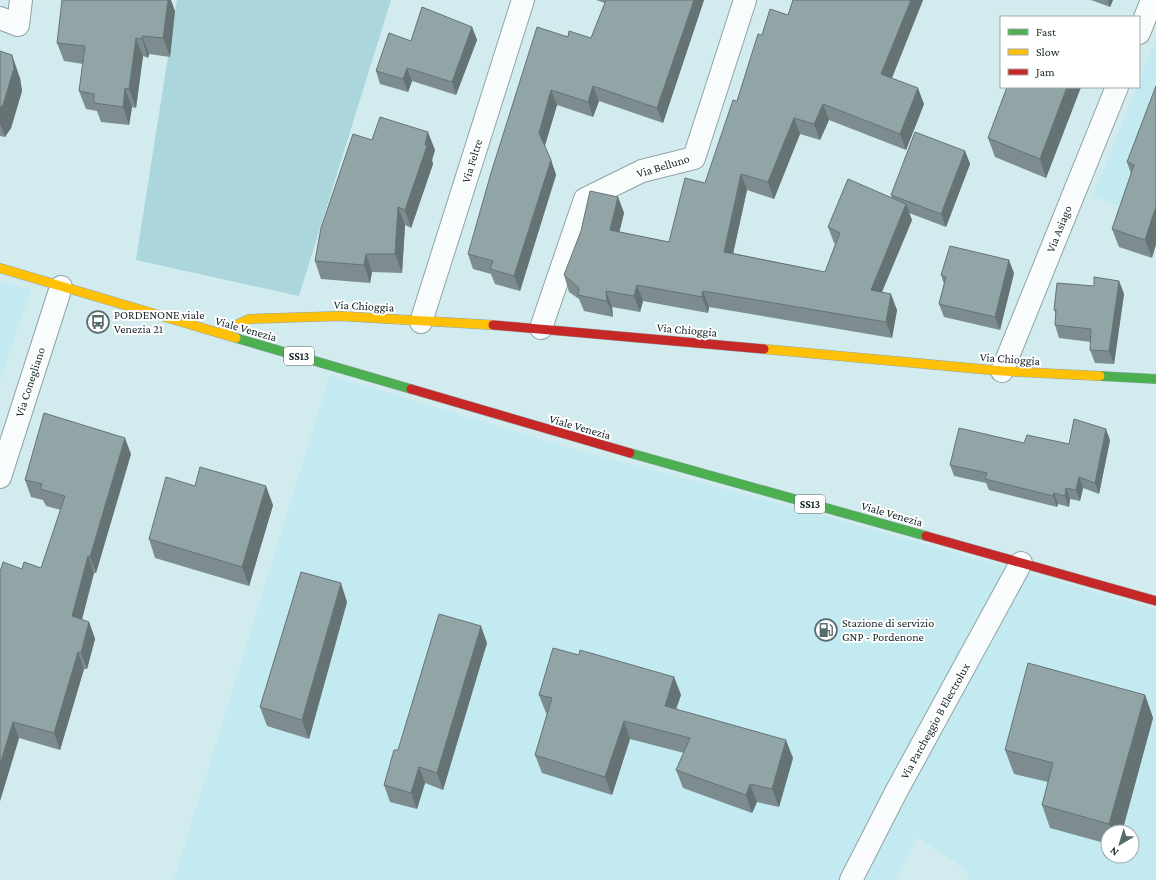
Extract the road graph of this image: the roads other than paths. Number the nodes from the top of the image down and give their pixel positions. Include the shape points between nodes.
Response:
1 (21, 0) edge
2 (523, 0) edge
3 (745, 0) edge
4 (1152, 0) edge
5 (0, 18) edge
6 (1140, 30) edge
7 (1117, 88) edge
8 (0, 268) edge
9 (61, 287) junction
10 (422, 322) junction
11 (541, 328) junction
12 (219, 333) junction
13 (1002, 371) junction
14 (1156, 379) edge
15 (0, 477) edge
16 (1021, 563) junction
17 (1156, 601) edge
18 (851, 880) edge

1 - 5 street via 18,25
2 - 10 street, Via Feltre
3 - 11 street, Via Belluno via 694,158 642,171 585,199
4 - 6 street
7 - 13 street, Via Asiago
8 - 9 main road, Viale Venezia / SS13
9 - 12 main road, Viale Venezia / SS13
9 - 15 street, Via Conegliano
10 - 11 main road, Via Chioggia
10 - 12 main road, Via Chioggia via 340,316 249,320
11 - 13 main road, Via Chioggia
12 - 16 main road, Viale Venezia / SS13 via 598,444
13 - 14 main road, Via Chioggia
16 - 17 main road, Viale Venezia / SS13
16 - 18 street, Via Parcheggio B Electrolux

